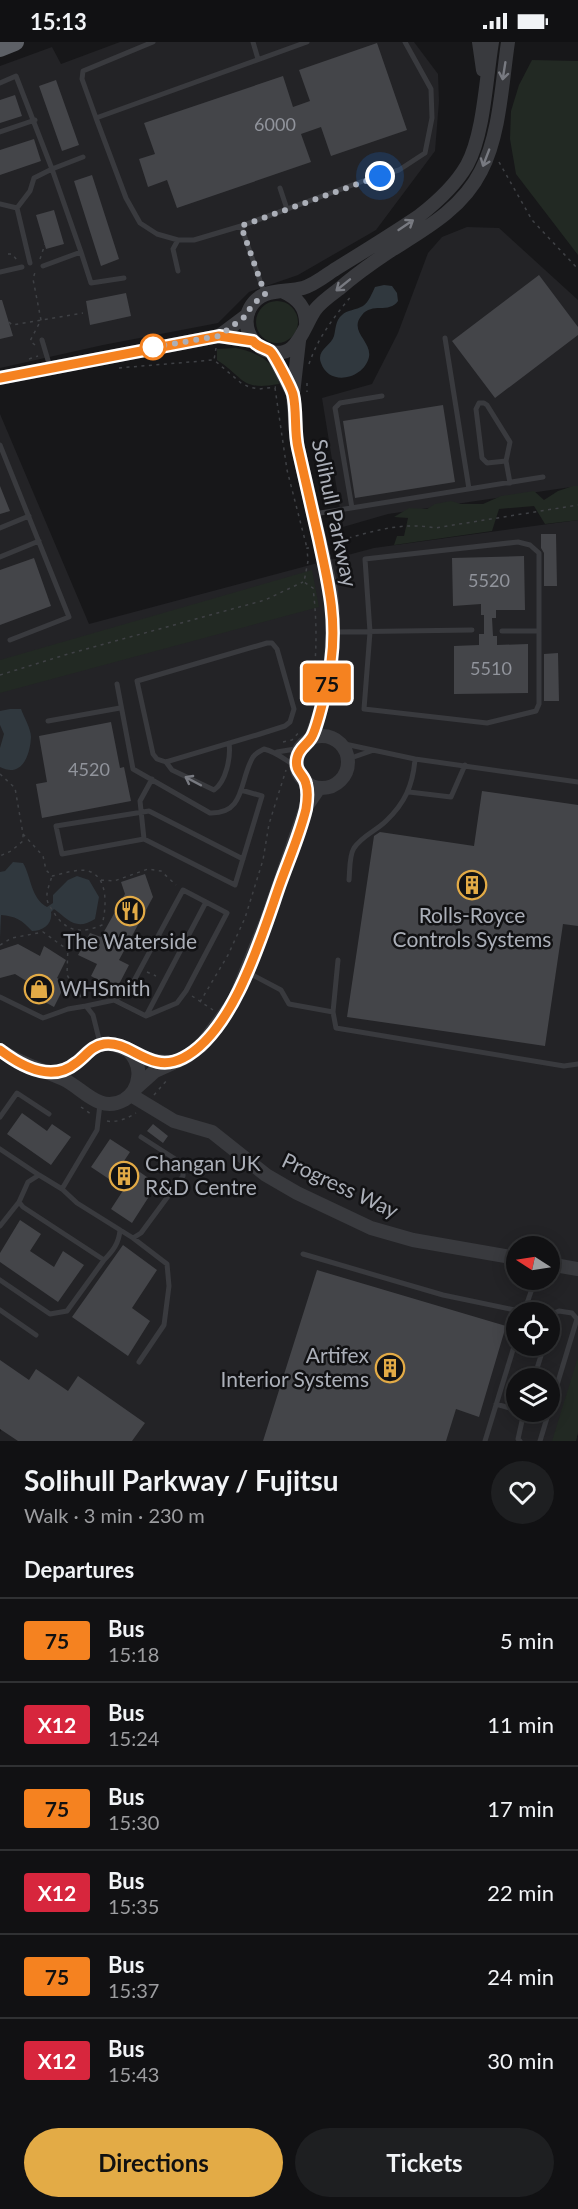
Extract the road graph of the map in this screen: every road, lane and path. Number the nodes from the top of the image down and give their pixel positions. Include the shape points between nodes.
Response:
1 (15, 42) edge
2 (153, 42) edge
3 (253, 42) edge
4 (282, 42) edge
5 (306, 42) edge
6 (405, 42) edge
7 (478, 42) edge
8 (492, 42) edge
9 (508, 42) edge
10 (0, 48) edge
11 (284, 50) junction
12 (258, 59) junction
13 (0, 83) edge
14 (485, 87) junction
15 (96, 118) junction
16 (34, 120) junction
17 (0, 132) edge
18 (83, 156) dead end
19 (494, 166) dead end
20 (52, 169) junction
21 (280, 188) dead end
22 (0, 204) edge
23 (17, 208) junction
24 (287, 209) junction
25 (241, 226) junction
26 (178, 240) junction
27 (45, 244) dead end
28 (81, 252) junction
29 (30, 263) dead end
30 (43, 266) dead end
31 (22, 267) dead end
32 (578, 269) edge
33 (178, 271) dead end
34 (0, 272) edge
35 (124, 278) dead end
36 (282, 291) junction
37 (265, 294) junction
38 (353, 294) dead end
39 (83, 313) dead end
40 (247, 315) junction
41 (41, 320) junction
42 (9, 322) dead end
43 (306, 326) junction
44 (219, 336) junction
45 (445, 338) dead end
46 (42, 340) dead end
47 (253, 341) junction
48 (299, 341) junction
49 (39, 348) dead end
50 (271, 351) junction
51 (38, 356) dead end
52 (214, 360) junction
53 (50, 367) junction
54 (109, 369) dead end
55 (32, 371) junction
56 (308, 371) dead end
57 (0, 378) edge
58 (306, 380) dead end
59 (275, 387) junction
60 (293, 394) junction
61 (382, 396) dead end
62 (0, 445) edge
63 (506, 461) junction
64 (543, 477) dead end
65 (510, 483) junction
66 (469, 489) junction
67 (578, 505) edge
68 (352, 508) junction
69 (313, 514) junction
70 (29, 516) junction
71 (0, 528) edge
72 (39, 541) junction
73 (314, 547) junction
74 (0, 557) edge
75 (304, 582) junction
76 (472, 630) dead end
77 (502, 631) dead end
78 (539, 631) junction
79 (333, 632) junction
80 (370, 632) junction
81 (10, 640) dead end
82 (0, 675) edge
83 (117, 684) dead end
84 (313, 688) dead end
85 (120, 708) junction
86 (320, 712) junction
87 (48, 721) dead end
88 (260, 734) junction
89 (304, 739) junction
90 (337, 741) junction
91 (229, 743) junction
92 (264, 748) junction
93 (373, 751) junction
94 (277, 752) junction
95 (348, 759) junction
96 (415, 759) junction
97 (166, 762) junction
98 (465, 765) junction
99 (297, 767) junction
100 (0, 774) edge
101 (152, 779) junction
102 (578, 782) edge
103 (312, 785) junction
104 (241, 790) junction
105 (409, 792) junction
106 (141, 812) junction
107 (23, 834) junction
108 (144, 839) junction
109 (0, 856) edge
110 (243, 859) junction
111 (52, 876) junction
112 (100, 880) junction
113 (349, 880) dead end
114 (183, 890) junction
115 (206, 902) junction
116 (74, 931) junction
117 (0, 945) edge
118 (69, 951) junction
119 (338, 960) dead end
120 (247, 972) junction
121 (0, 997) edge
122 (114, 1000) junction
123 (200, 1002) dead end
124 (86, 1006) junction
125 (333, 1012) junction
126 (146, 1016) junction
127 (100, 1045) junction
128 (127, 1049) junction
129 (86, 1054) junction
130 (2, 1055) edge
131 (173, 1062) junction
132 (578, 1064) edge
133 (48, 1072) junction
134 (82, 1090) junction
135 (133, 1092) junction
136 (100, 1103) junction
137 (49, 1114) dead end
138 (0, 1117) edge
139 (141, 1137) dead end
140 (0, 1149) edge
141 (39, 1175) junction
142 (62, 1189) junction
143 (19, 1202) junction
144 (0, 1226) edge
145 (120, 1230) junction
146 (133, 1238) junction
147 (303, 1254) dead end
148 (506, 1256) edge
149 (104, 1260) junction
150 (560, 1266) edge
151 (578, 1269) edge
152 (0, 1280) edge
153 (506, 1308) edge
154 (0, 1310) edge
155 (560, 1311) edge
156 (36, 1335) dead end
157 (511, 1356) edge
158 (139, 1362) dead end
159 (496, 1404) junction
160 (506, 1407) edge
161 (520, 1422) edge
162 (485, 1441) edge
163 (520, 1441) edge
164 (540, 1441) edge

1 - 10 highway
2 - 15 lane via 83,71 82,79
3 - 12 lane
4 - 11 lane
5 - 11 lane
6 - 24 lane via 430,89 432,118 425,153 399,170
7 - 14 street
8 - 14 street
9 -> 43 street via 489,152 464,196 433,224 349,280 316,308
11 - 12 lane
12 - 15 lane
13 - 16 lane via 16,76
36 -> 14 street via 305,288 436,203 470,158
15 - 26 lane via 126,198 140,223 157,234
16 - 17 lane
16 - 20 lane
18 - 20 lane
19 - 32 path via 498,159 532,220
20 - 23 lane via 33,178 30,191
20 - 28 lane
21 - 24 lane
22 - 23 lane
23 - 29 lane
24 - 25 lane
25 - 26 lane via 194,240
25 - 37 lane
26 - 33 lane via 173,249
27 - 41 path via 33,279
28 - 30 lane
28 - 35 lane via 91,283
31 - 34 lane
36 - 37 street
36 - 43 street via 304,308
37 - 40 street
38 - 56 path via 318,342
39 - 41 path
40 - 44 street
40 - 47 street via 248,333
41 - 42 path via 12,325
41 - 49 path via 30,341
43 - 48 street
44 - 47 street
44 - 52 path
44 - 53 street
45 - 66 lane
46 - 53 lane
47 - 50 street
48 - 50 street via 287,350
48 - 60 street
50 - 60 street
51 - 55 path via 29,358
52 - 54 path
52 - 59 path via 241,384 259,389
53 - 55 street
55 - 57 street
58 - 60 path via 308,392
59 - 60 path
59 - 73 path via 287,470
60 - 69 street, Solihull Parkway via 297,444
61 - 68 lane via 340,403 335,408
62 - 70 lane
63 - 63 lane via 487,463 482,458 476,409 479,404 487,405 510,442
63 - 65 lane
64 - 65 lane
65 - 66 lane
66 - 68 lane
67 - 73 path via 435,528 389,527
68 - 69 lane
69 - 73 street, Solihull Parkway
70 - 71 lane
70 - 72 lane
72 - 74 lane
72 - 81 lane via 69,617
73 - 75 path
73 - 79 street, Solihull Parkway via 330,584
75 - 82 path via 265,600
75 - 84 path via 313,588 315,606
76 - 80 lane
77 - 78 lane
78 - 80 lane via 539,553 519,542 365,559
78 - 80 lane via 540,704 536,711 487,723 364,709
79 - 80 lane
79 - 86 street, Solihull Parkway
83 - 85 lane
85 - 87 lane
85 - 101 lane via 133,769
86 - 89 street, Solihull Parkway
86 - 90 street
88 - 91 lane
88 - 92 lane
88 - 97 lane via 285,726 294,709 272,643 137,681 153,753
89 - 90 street via 325,736
89 - 94 lane
89 - 94 path via 280,743
89 - 99 street
90 - 93 lane
90 - 95 street
91 - 97 lane
91 -> 97 lane via 229,758 220,785 214,790 172,770
92 - 94 lane
92 - 104 lane via 253,756
93 - 95 lane
93 - 96 lane
94 - 99 lane
94 - 123 path via 276,759 286,771 253,896 228,955
95 - 103 street via 340,781 333,786
96 - 98 lane
96 - 105 lane
98 - 102 lane
98 - 105 lane via 451,797
99 - 103 street
100 - 107 path via 15,788
101 - 104 lane via 210,813 228,809
101 - 106 lane via 140,801
103 - 120 street
104 - 110 lane via 262,796
105 - 113 lane via 386,822 365,835 353,850
106 - 108 lane
106 - 108 lane via 56,826 62,854
106 - 110 lane via 149,811
107 - 109 path via 22,841
107 - 111 path via 43,856 46,870
108 - 110 lane via 235,885
111 - 112 path via 78,870 90,871
111 - 116 path via 48,905
112 - 114 path via 114,881 148,869 161,871
112 - 116 path via 106,910 102,925
114 - 115 lane
114 - 122 lane via 129,990
115 - 126 lane
115 - 126 lane via 227,913 177,1003
116 - 118 path
117 - 118 path via 12,938 43,932
118 - 124 path via 66,975
119 - 125 lane
120 - 125 lane via 281,990 289,1004
120 - 131 street via 234,1000 201,1046
121 - 124 lane via 43,1018
122 - 124 lane
122 - 126 lane
124 - 127 lane via 93,1015
125 - 132 lane via 336,1028 564,1066
127 - 128 street
127 - 129 street
128 - 131 street via 148,1059
128 - 135 street via 139,1071
129 - 133 street via 63,1071
129 - 134 street via 78,1075
130 - 133 street
131 - 135 street via 155,1071
133 - 134 street
134 - 136 street
135 - 136 street via 122,1101
135 - 148 street, Progress Way via 174,1121 212,1132 297,1193 371,1228 413,1240
136 - 142 lane via 97,1130
137 - 138 lane via 17,1094
139 - 146 lane via 183,1164 183,1176 141,1233
140 - 141 lane
141 - 142 lane
141 - 143 lane via 28,1182
142 - 145 lane
143 - 144 lane
143 - 149 lane
145 - 146 lane
145 - 149 lane via 113,1250
146 - 158 lane via 167,1264 169,1286 164,1325
147 - 153 lane via 443,1295
149 - 152 lane via 62,1313 50,1314
150 - 151 street
154 - 156 lane
155 - 164 lane via 572,1313 577,1319
157 - 159 lane
159 - 160 lane
159 - 162 lane
161 - 163 lane

